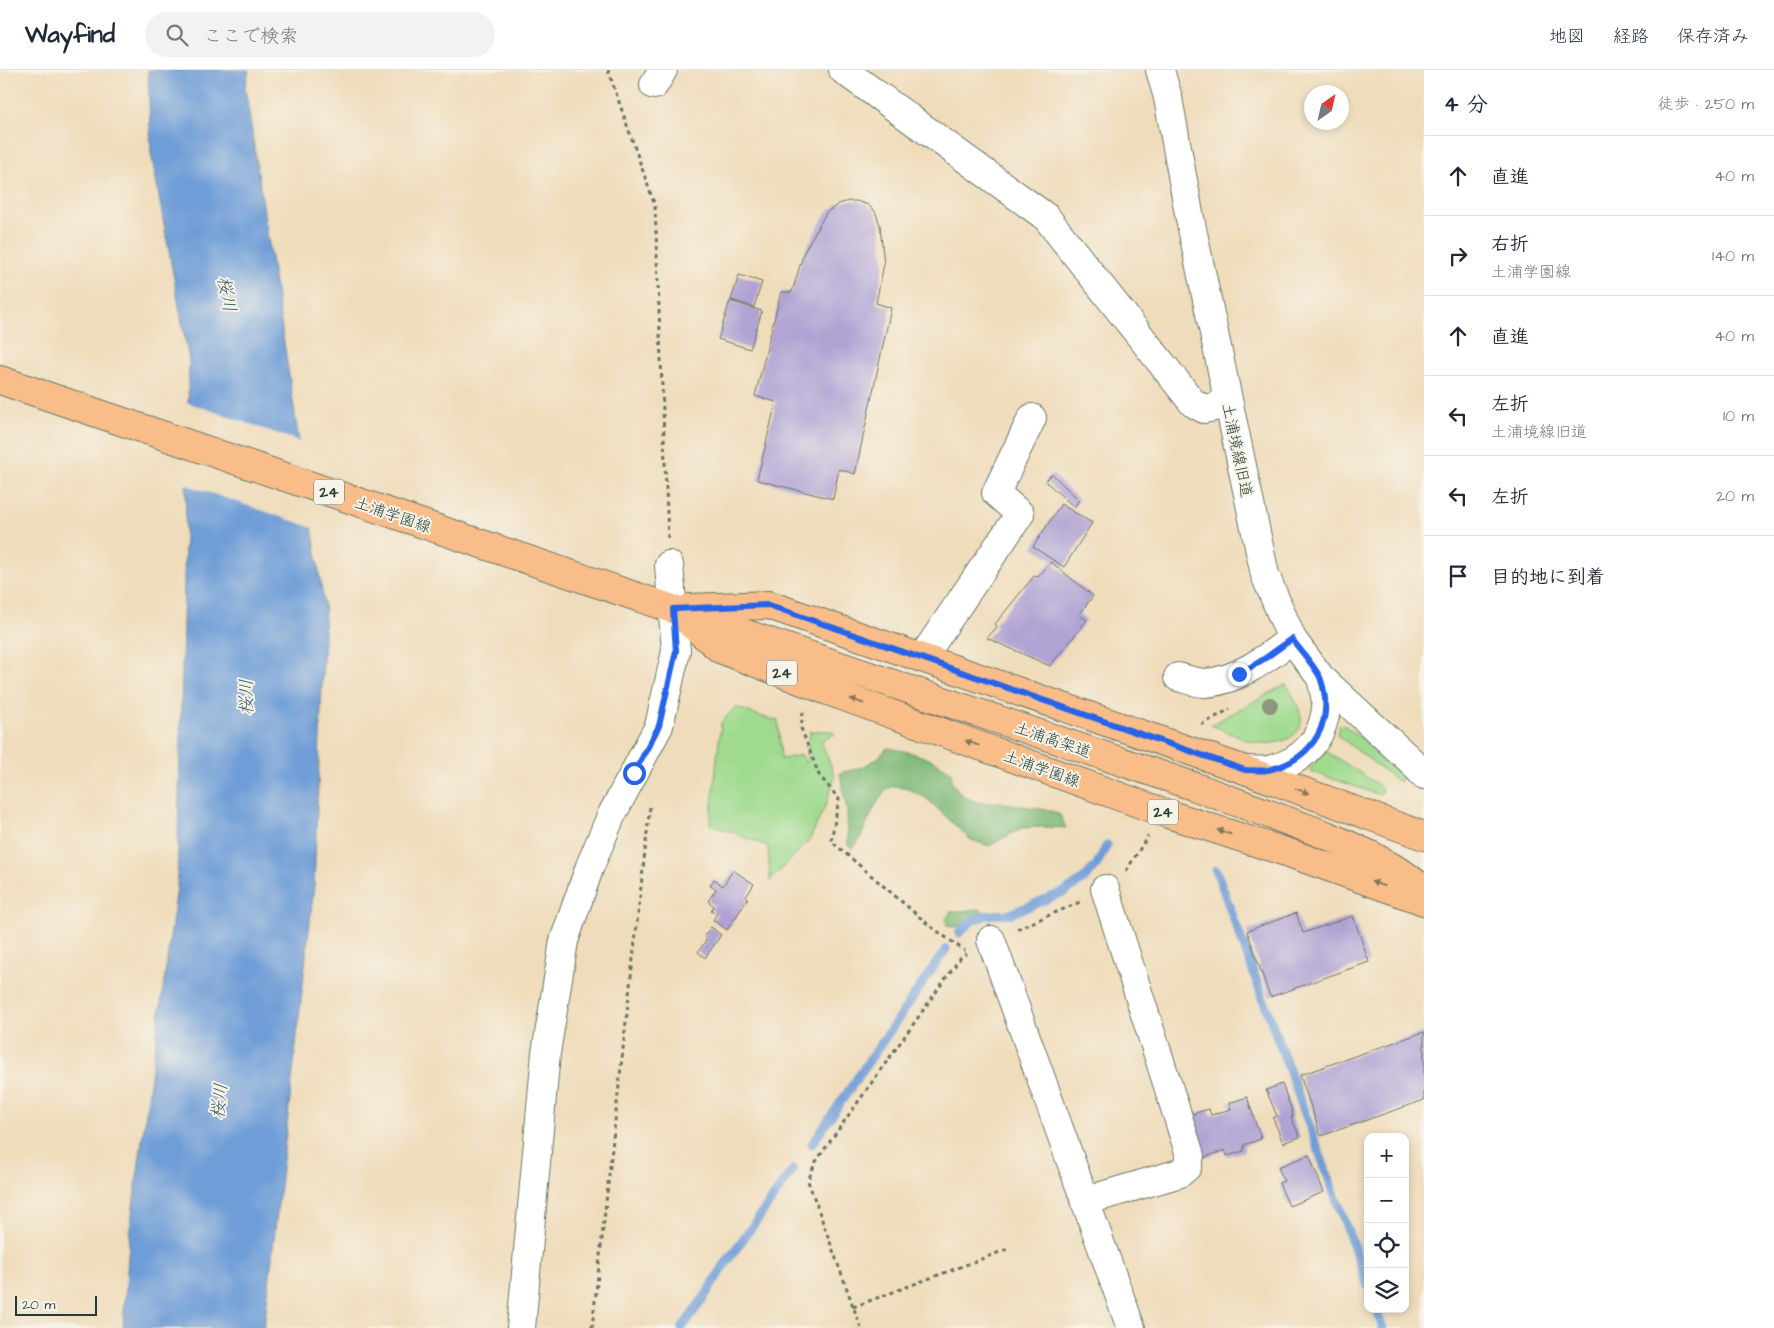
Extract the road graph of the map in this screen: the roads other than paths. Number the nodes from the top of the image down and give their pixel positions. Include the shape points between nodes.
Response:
1 (843, 70) edge
2 (1160, 70) edge
3 (9, 383) edge
4 (1229, 404) junction
5 (1032, 418) dead end
6 (669, 565) road end
7 (673, 609) junction
8 (1292, 639) junction
9 (922, 658) junction
10 (1178, 677) dead end
11 (1321, 678) junction
12 (1245, 770) junction
13 (1424, 775) edge
14 (1424, 836) edge
15 (1104, 889) dead end
16 (1424, 889) edge
17 (1424, 901) edge
18 (991, 940) dead end
19 (1085, 1201) junction
20 (521, 1328) edge
21 (1131, 1328) edge

1 - 4 street via 1046,216 1192,403 1204,409
2 - 4 street, 土浦境線旧道
3 - 7 main road, 土浦学園線 / 24
4 - 8 street, 土浦境線旧道 via 1265,575
5 - 9 street via 996,493 1020,514
6 - 7 street
7 - 9 main road, 土浦学園線 / 24 via 768,605
7 - 16 main road, 土浦高架道 / 24 via 1193,786 1326,835 1402,872
17 -> 7 main road, 土浦学園線 / 24 via 1168,814 729,653
7 - 20 street via 676,651 659,726 611,816 564,941 546,1053
8 - 10 street via 1239,674 1203,683
8 - 11 street, 土浦境線旧道
9 - 12 main road, 土浦学園線 / 24
11 - 12 street via 1326,708 1319,736 1311,747 1295,760 1270,770
11 - 13 street, 土浦境線旧道
12 -> 14 main road, 土浦学園線 / 24
15 - 19 street via 1190,1155 1180,1174
18 - 19 street
19 - 21 street

